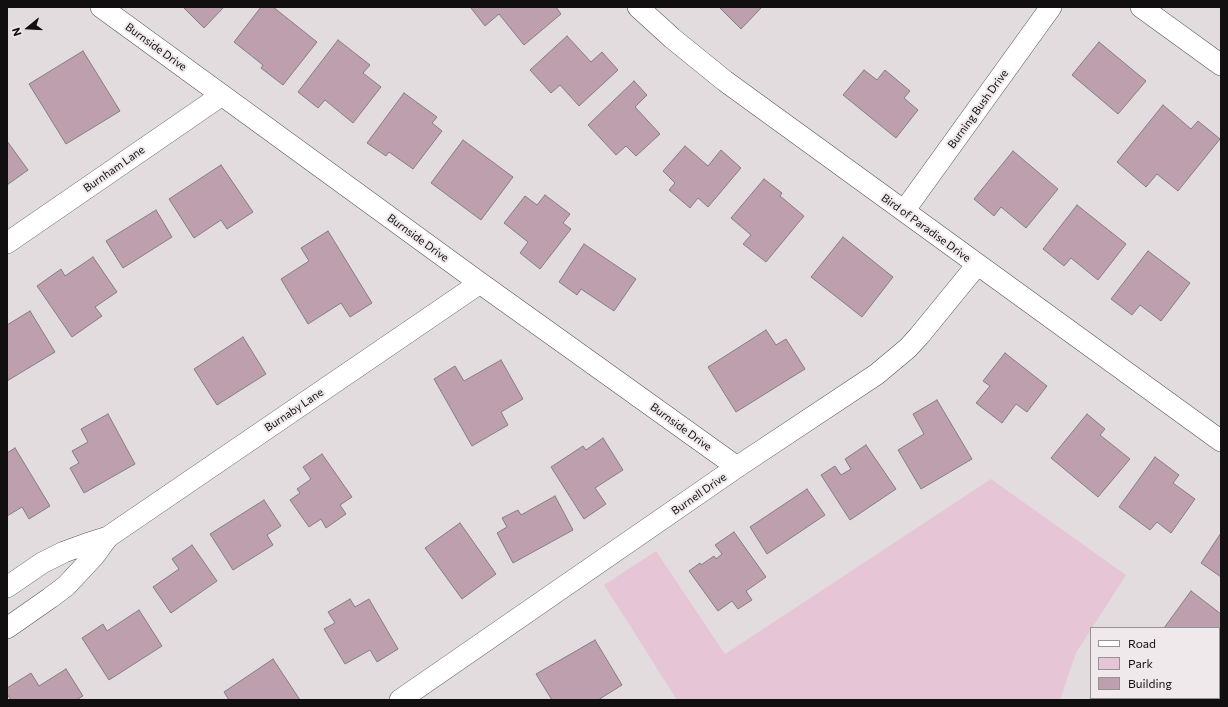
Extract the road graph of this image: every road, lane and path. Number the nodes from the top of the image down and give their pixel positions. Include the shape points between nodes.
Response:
1 (101, 7) edge
2 (638, 7) edge
3 (1051, 7) edge
4 (1141, 7) edge
5 (1221, 65) edge
6 (222, 95) junction
7 (904, 211) junction
8 (7, 243) edge
9 (977, 265) junction
10 (480, 283) junction
11 (1221, 441) edge
12 (737, 467) junction
13 (108, 537) junction
14 (7, 587) edge
15 (7, 628) edge
16 (400, 700) edge

1 - 6 street, Burnside Drive
2 - 7 street, Bird of Paradise Drive via 701,63
3 - 7 street, Burning Bush Drive
4 - 5 street
6 - 8 street, Burnham Lane
6 - 10 street, Burnside Drive
7 - 9 street, Bird of Paradise Drive
9 - 11 street, Bird of Paradise Drive
9 - 12 street, Burnell Drive via 919,336 893,361 857,388
10 - 12 street, Burnside Drive
10 - 13 street, Burnaby Lane
12 - 16 street, Burnell Drive
13 - 14 street, Burnaby Lane via 64,552 42,563
13 - 15 street, Burnaby Lane via 66,586

